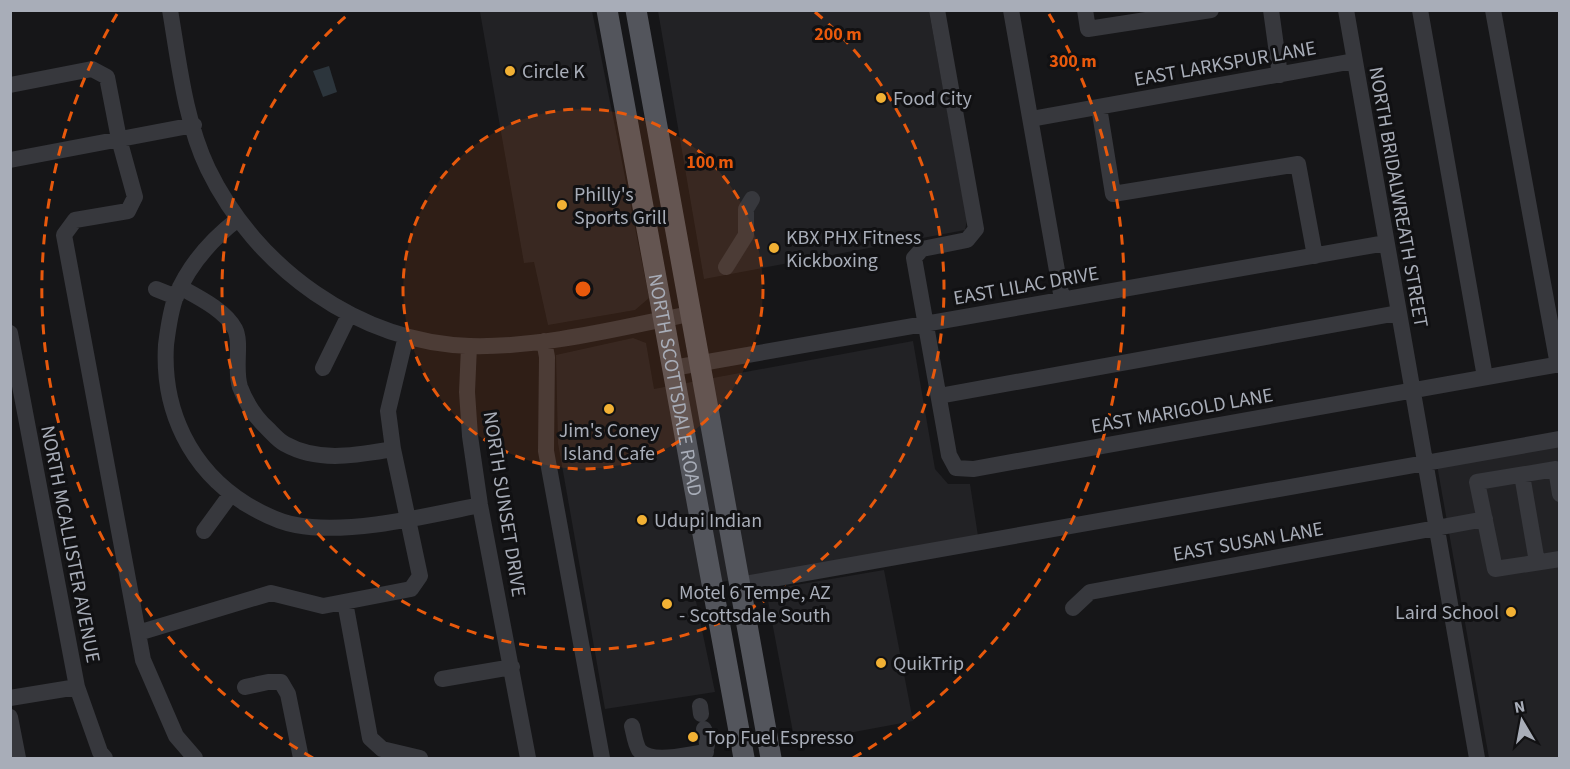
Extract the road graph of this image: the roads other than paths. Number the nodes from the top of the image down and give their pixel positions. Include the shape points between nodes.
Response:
1 (170, 10) edge
2 (607, 10) edge
3 (636, 10) edge
4 (937, 10) edge
5 (1011, 10) edge
6 (1084, 10) edge
7 (1211, 10) edge
8 (1271, 10) edge
9 (1346, 10) edge
10 (1420, 10) edge
11 (1493, 10) edge
12 (1354, 61) junction
13 (1280, 75) junction
14 (10, 85) edge
15 (1099, 107) junction
16 (1031, 119) junction
17 (194, 125) junction
18 (119, 140) junction
19 (10, 160) edge
20 (663, 165) junction
21 (637, 170) junction
22 (752, 199) dead end
23 (238, 219) junction
24 (1386, 243) junction
25 (1315, 256) junction
26 (726, 267) dead end
27 (156, 289) dead end
28 (178, 292) junction
29 (1062, 299) junction
30 (689, 314) junction
31 (1398, 314) junction
32 (349, 315) junction
33 (665, 318) junction
34 (926, 325) junction
35 (10, 333) edge
36 (406, 336) junction
37 (544, 341) junction
38 (469, 346) junction
39 (699, 363) junction
40 (1559, 364) edge
41 (323, 368) dead end
42 (674, 368) junction
43 (1485, 378) junction
44 (1412, 390) junction
45 (939, 396) junction
46 (1560, 439) edge
47 (393, 449) junction
48 (1425, 462) junction
49 (1522, 475) junction
50 (231, 494) junction
51 (1560, 494) edge
52 (480, 505) junction
53 (408, 519) junction
54 (1485, 519) junction
55 (1438, 528) junction
56 (204, 531) dead end
57 (1560, 559) edge
58 (1537, 562) junction
59 (739, 585) junction
60 (345, 602) junction
61 (1073, 608) dead end
62 (138, 633) junction
63 (512, 667) junction
64 (442, 679) dead end
65 (77, 687) junction
66 (245, 687) dead end
67 (10, 698) edge
68 (702, 716) dead end
69 (10, 717) edge
70 (632, 726) dead end
71 (699, 755) edge
72 (18, 759) edge
73 (105, 759) edge
74 (195, 759) edge
75 (301, 759) edge
76 (420, 759) edge
77 (528, 759) edge
78 (602, 759) edge
79 (744, 759) edge
80 (771, 759) edge
81 (1477, 759) edge

1 - 17 street
2 - 21 main road, NORTH SCOTTSDALE ROAD
3 - 20 main road, NORTH SCOTTSDALE ROAD
4 - 34 street, EAST MARIGOLD LANE via 976,229 967,240 922,249 915,258
5 - 16 street
6 - 7 street via 1088,29
8 - 13 street
9 - 12 street, NORTH BRIDALWREATH STREET
10 - 43 street
11 - 40 street
12 - 13 street, EAST LARKSPUR LANE
12 - 24 street, NORTH BRIDALWREATH STREET
13 - 15 street, EAST LARKSPUR LANE
14 - 18 street via 92,69 107,77
15 - 16 street, EAST LARKSPUR LANE
15 - 25 street via 1113,194 1298,164
16 - 29 street
17 - 18 street
17 - 23 street via 208,168
18 - 19 street
18 - 62 street via 135,197 128,211 75,220 64,235
20 - 21 street
20 - 30 main road, NORTH SCOTTSDALE ROAD
21 - 33 main road, NORTH SCOTTSDALE ROAD
22 - 26 street via 747,209 746,235
23 - 28 street via 200,255
23 - 32 street via 286,273
24 - 25 street, EAST LILAC DRIVE
24 - 31 street, NORTH BRIDALWREATH STREET
25 - 29 street, EAST LILAC DRIVE
27 - 28 street
28 - 47 street via 221,313 234,326 240,387 257,418 284,444 313,455 350,456
28 - 50 street via 168,329 169,396 186,444
29 - 34 street, EAST LILAC DRIVE
30 - 33 street
30 - 39 main road, NORTH SCOTTSDALE ROAD
31 - 44 street, NORTH BRIDALWREATH STREET
31 - 45 street
32 - 36 street
32 - 41 street
33 - 37 street
33 - 42 main road, NORTH SCOTTSDALE ROAD
34 - 39 street, EAST LILAC DRIVE
34 - 45 street, EAST MARIGOLD LANE
35 - 65 street, NORTH MCALLISTER AVENUE
36 - 38 street
36 - 47 street via 388,411
37 - 38 street
37 - 78 street via 546,451
38 - 52 street, NORTH SUNSET DRIVE via 470,436
39 - 42 street, EAST LILAC DRIVE
39 - 59 main road, NORTH SCOTTSDALE ROAD
40 - 43 street, EAST MARIGOLD LANE
42 - 79 main road, NORTH SCOTTSDALE ROAD
43 - 44 street, EAST MARIGOLD LANE
44 - 45 street, EAST MARIGOLD LANE via 973,469 956,468 949,455
44 - 48 street, NORTH BRIDALWREATH STREET
46 - 48 street
47 - 53 street
48 - 55 street, NORTH BRIDALWREATH STREET
48 - 59 street
49 - 51 street via 1556,469
49 - 54 street via 1477,482
49 - 58 street
50 - 53 street via 259,512 296,525 336,529
50 - 56 street
52 - 53 street
52 - 63 street, NORTH SUNSET DRIVE
53 - 60 street via 420,576 411,589
54 - 55 street, EAST SUSAN LANE
54 - 58 street via 1494,569
55 - 61 street, EAST SUSAN LANE via 1090,592
55 - 81 street, NORTH BRIDALWREATH STREET
57 - 58 street
59 - 80 main road, NORTH SCOTTSDALE ROAD
60 - 62 street via 323,606 271,593
60 - 76 street via 370,738 382,749
62 - 74 street via 143,660 176,736
63 - 64 street
63 - 77 street, NORTH SUNSET DRIVE
65 - 67 street
65 - 73 street, NORTH MCALLISTER AVENUE
66 - 75 street via 281,682 288,694
68 - 71 street via 707,748
69 - 72 street
70 - 71 street via 637,746 647,756

